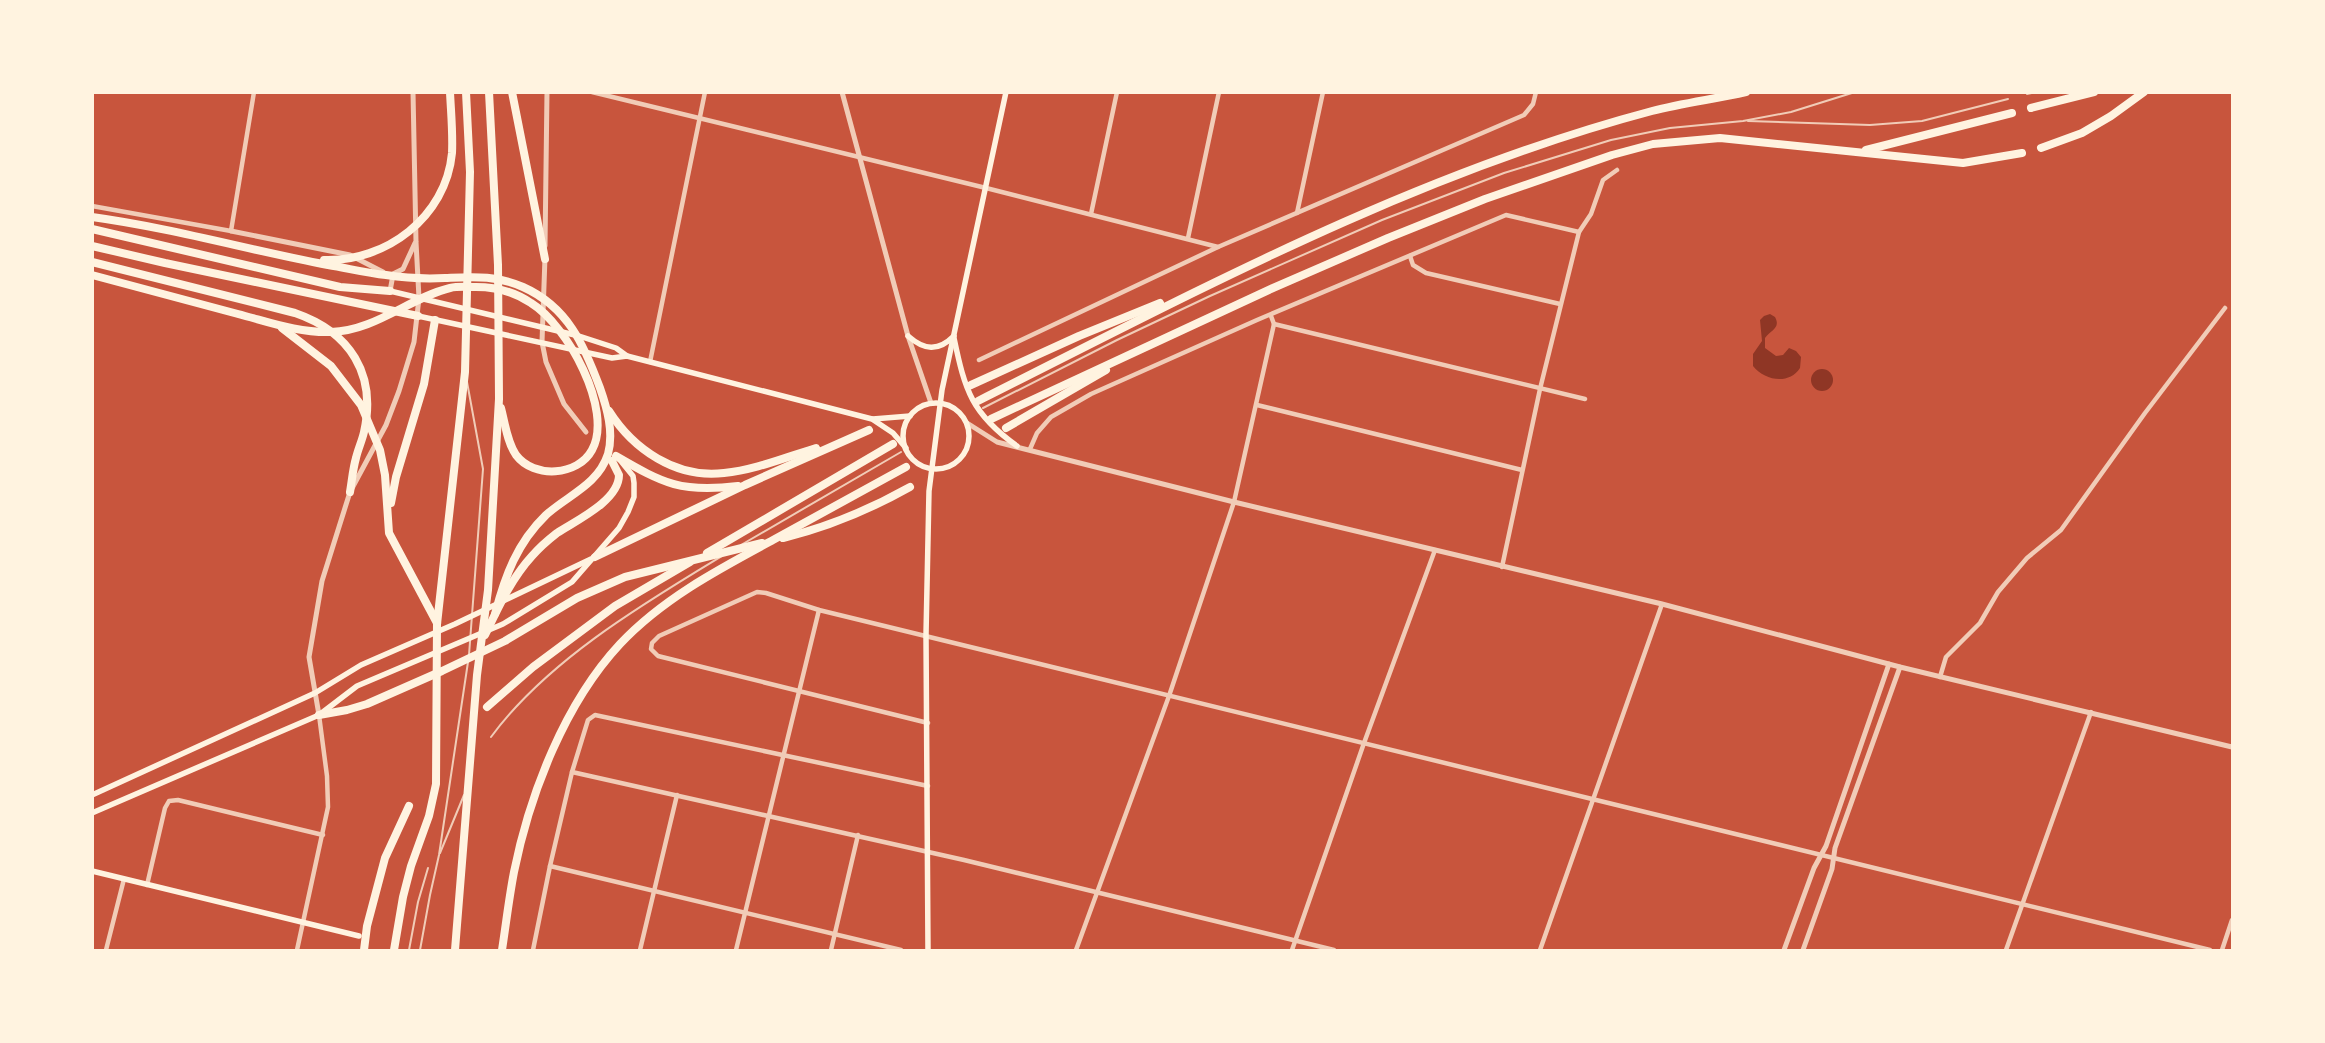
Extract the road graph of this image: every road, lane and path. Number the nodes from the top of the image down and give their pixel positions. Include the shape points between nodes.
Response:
1 (254, 92) edge
2 (413, 92) edge
3 (450, 92) edge
4 (466, 92) edge
5 (489, 92) edge
6 (512, 92) edge
7 (547, 92) edge
8 (592, 92) edge
9 (705, 92) edge
10 (842, 92) edge
11 (1006, 92) edge
12 (1117, 92) edge
13 (1219, 92) edge
14 (1323, 92) edge
15 (1536, 92) edge
16 (1746, 92) edge
17 (1855, 92) edge
18 (2037, 92) edge
19 (2094, 92) edge
20 (2144, 92) edge
21 (2028, 94) edge
22 (2008, 99) dead end
23 (2031, 108) dead end
24 (2012, 113) dead end
25 (700, 119) junction
26 (1743, 121) junction
27 (2041, 148) dead end
28 (1860, 152) junction
29 (2022, 153) dead end
30 (859, 157) junction
31 (1617, 170) dead end
32 (986, 188) junction
33 (92, 206) edge
34 (1297, 213) junction
35 (1091, 214) junction
36 (92, 217) edge
37 (92, 229) edge
38 (231, 231) junction
39 (1579, 232) junction
40 (1188, 238) junction
41 (416, 242) junction
42 (92, 246) edge
43 (1218, 247) junction
44 (1410, 256) junction
45 (300, 259) junction
46 (545, 259) junction
47 (92, 262) edge
48 (393, 274) junction
49 (92, 275) edge
50 (1206, 285) junction
51 (390, 291) junction
52 (419, 298) junction
53 (1560, 304) junction
54 (2225, 308) dead end
55 (418, 316) junction
56 (1271, 316) junction
57 (435, 320) junction
58 (1274, 324) junction
59 (280, 327) junction
60 (542, 327) junction
61 (908, 336) junction
62 (954, 336) junction
63 (542, 342) junction
64 (1131, 354) junction
65 (628, 356) junction
66 (979, 360) dead end
67 (650, 362) junction
68 (466, 370) junction
69 (968, 383) junction
70 (1540, 388) junction
71 (499, 398) junction
72 (1585, 399) dead end
73 (978, 400) dead end
74 (931, 403) junction
75 (940, 403) junction
76 (606, 405) junction
77 (1257, 405) junction
78 (984, 408) dead end
79 (910, 416) junction
80 (872, 419) junction
81 (991, 419) dead end
82 (967, 423) junction
83 (1006, 428) dead end
84 (869, 430) dead end
85 (586, 432) dead end
86 (838, 443) junction
87 (893, 444) dead end
88 (1017, 446) junction
89 (1030, 449) junction
90 (903, 450) junction
91 (615, 458) junction
92 (906, 467) dead end
93 (931, 468) junction
94 (1522, 470) junction
95 (745, 485) junction
96 (910, 488) dead end
97 (350, 492) junction
98 (1234, 502) junction
99 (389, 512) junction
100 (1435, 550) junction
101 (595, 557) junction
102 (1502, 567) junction
103 (1662, 604) junction
104 (819, 610) junction
105 (495, 614) junction
106 (437, 625) junction
107 (926, 635) junction
108 (482, 641) junction
109 (1889, 664) junction
110 (1900, 667) junction
111 (1940, 677) junction
112 (799, 690) junction
113 (315, 693) junction
114 (1169, 696) junction
115 (486, 707) dead end
116 (2091, 712) junction
117 (319, 715) junction
118 (928, 722) junction
119 (491, 737) dead end
120 (1364, 743) junction
121 (2232, 747) edge
122 (784, 755) junction
123 (572, 772) junction
124 (469, 785) junction
125 (928, 786) junction
126 (92, 795) edge
127 (677, 795) junction
128 (1595, 799) junction
129 (409, 806) dead end
130 (92, 813) edge
131 (769, 816) junction
132 (323, 834) junction
133 (858, 835) junction
134 (928, 851) junction
135 (1821, 855) junction
136 (439, 856) junction
137 (1834, 859) junction
138 (550, 866) junction
139 (428, 868) dead end
140 (92, 871) edge
141 (124, 879) junction
142 (147, 885) junction
143 (654, 891) junction
144 (1098, 892) junction
145 (2022, 905) junction
146 (745, 912) junction
147 (2232, 920) edge
148 (304, 922) junction
149 (835, 935) junction
150 (359, 936) dead end
151 (1296, 940) junction
152 (456, 946) edge
153 (106, 950) edge
154 (297, 950) edge
155 (364, 950) edge
156 (394, 950) edge
157 (409, 950) edge
158 (420, 950) edge
159 (502, 950) edge
160 (533, 950) edge
161 (640, 950) edge
162 (736, 950) edge
163 (831, 950) edge
164 (901, 950) edge
165 (928, 950) edge
166 (1076, 950) edge
167 (1292, 950) edge
168 (1334, 950) edge
169 (1540, 950) edge
170 (1784, 950) edge
171 (1804, 950) edge
172 (2006, 950) edge
173 (2210, 950) edge
174 (2222, 950) edge

1 - 38 street
2 - 41 street
3 - 45 highway via 452,154 442,189 419,223 396,242 377,251 335,260
4 - 68 highway via 470,172
5 - 71 highway via 498,265
6 - 46 highway
7 - 46 street
8 - 25 street
9 - 25 street
10 - 30 street
11 - 32 main road
12 - 35 street
13 - 40 street
14 - 34 street
15 - 34 street via 1533,104 1524,116
16 - 50 highway via 1653,111 1476,168 1347,219
17 - 26 lane via 1791,112
18 - 21 lane
19 - 23 highway
20 - 27 highway via 2082,133
22 - 26 lane via 1922,121 1870,125
24 - 28 highway
25 - 30 street
25 - 67 street
26 - 78 lane via 1670,128 1611,140 1504,173 1382,220 1210,296
28 - 29 highway via 1964,163
28 - 64 highway via 1720,138 1654,144 1612,155 1502,193 1388,238
30 - 32 street
30 - 61 street
31 - 39 street via 1603,180 1591,214
32 - 35 street
32 - 62 main road
33 - 38 street
34 - 43 street
35 - 40 street
36 - 45 highway via 163,228
37 - 51 highway via 340,287
38 - 48 street via 350,255 373,268
39 - 44 street via 1506,215
39 - 53 street
40 - 43 street
41 - 48 street via 402,269
41 - 52 street
42 - 55 highway
43 - 66 street
44 - 53 street via 1413,265 1426,273
44 - 56 street
45 - 76 highway via 384,275 490,277 522,287 557,311 570,326 584,346
46 - 60 street
47 - 97 highway via 295,313 321,324 344,341 362,372 366,398 364,433 355,460
48 - 51 street
49 - 59 highway
50 - 69 highway
50 - 73 highway
51 - 52 main road
52 - 55 street
52 - 60 main road
53 - 70 street
54 - 111 street via 2061,530 2027,558 1998,592 1980,624 1946,657
55 - 57 main road
55 - 97 street via 414,342 392,408
56 - 58 street
56 - 89 street via 1065,408 1051,417 1037,433
57 - 63 main road
57 - 99 highway via 424,384
58 - 70 street
58 - 77 street
59 - 71 highway via 334,332 373,323 451,288 502,290 531,303 552,319 581,365 596,410 598,432 592,450 585,459 568,469 554,472 528,466 517,456 508,437
59 - 99 highway via 331,366 370,422 380,450
60 - 63 street
60 - 65 main road via 616,348
61 - 62 main road via 932,348 943,345
61 - 74 street
62 - 69 main road
62 - 75 main road
63 - 65 main road via 612,358
63 - 85 street via 546,362 564,404
64 - 81 highway
64 - 83 highway
65 - 67 main road
67 - 80 main road
68 - 106 highway
68 - 136 lane via 484,469 465,680
69 - 88 main road via 979,411
70 - 72 street
70 - 94 street
71 - 108 highway
74 - 75 main road
74 - 79 main road via 918,408
75 - 82 main road via 956,409
75 - 93 main road
76 - 86 highway via 628,437 650,454 667,464 704,473 738,471
76 - 105 highway via 610,434 608,453 602,466 588,484 555,507 529,534 504,580
77 - 94 street
77 - 98 street
79 - 80 main road
79 - 90 main road via 904,430
80 - 90 main road via 893,433
82 - 88 street via 997,442
82 - 93 main road via 969,441 963,455 948,466
84 - 86 highway
86 - 95 highway
87 - 115 highway via 615,606 533,667
88 - 89 street
89 - 98 street
90 - 93 main road via 917,462
90 - 119 lane via 626,616 539,684 508,714
91 - 95 highway via 668,484 700,490
91 - 101 main road via 633,476 634,497 619,528
91 - 105 highway via 619,479 609,496 543,545 517,574
92 - 159 highway via 717,570 654,614 620,644 594,676 568,718 548,762 514,872
93 - 107 main road
94 - 102 street
95 - 101 highway
96 - 117 highway via 856,515 809,532 625,577 577,598 505,641 442,671 367,704
97 - 113 street via 322,581 309,657
98 - 100 street
98 - 114 street
99 - 106 highway via 390,533
100 - 102 street
100 - 120 street
101 - 113 main road via 361,665
101 - 117 main road via 572,582 503,624 357,686
102 - 103 street
103 - 109 street
103 - 128 street
104 - 107 street
104 - 112 street
104 - 112 street via 757,592 659,636 652,643 651,649 658,656
105 - 108 highway
106 - 156 highway via 436,784 429,816 411,866
107 - 114 street
107 - 118 main road
108 - 124 highway
109 - 110 street
109 - 135 street
110 - 111 street
110 - 137 street
111 - 116 street
112 - 118 street
112 - 122 street
113 - 117 street
113 - 126 main road
114 - 120 street
114 - 144 street
116 - 121 street
116 - 145 street
117 - 130 main road
117 - 132 street via 328,792
118 - 125 main road
120 - 128 street
120 - 151 street
122 - 123 street via 599,715 591,717 583,733
122 - 125 street
122 - 131 street
123 - 127 street
123 - 138 street
124 - 136 lane
124 - 152 highway
125 - 134 main road
127 - 131 street
127 - 143 street
128 - 135 street
128 - 169 street
129 - 155 highway via 385,858
131 - 133 street
131 - 146 street
132 - 142 street via 178,800 169,801
132 - 148 street
133 - 134 street
133 - 149 street
134 - 144 street
134 - 165 main road
135 - 137 street
135 - 170 street
136 - 158 lane
137 - 145 street
137 - 171 street
138 - 143 street
138 - 160 street
139 - 157 lane
140 - 141 main road
141 - 142 main road
141 - 153 street
142 - 148 main road
143 - 146 street
143 - 161 street
144 - 151 street
144 - 166 street
145 - 172 street
145 - 173 street
146 - 149 street
146 - 162 street
147 - 174 street
148 - 150 main road
148 - 154 street
149 - 163 street
149 - 164 street
151 - 167 street
151 - 168 street

